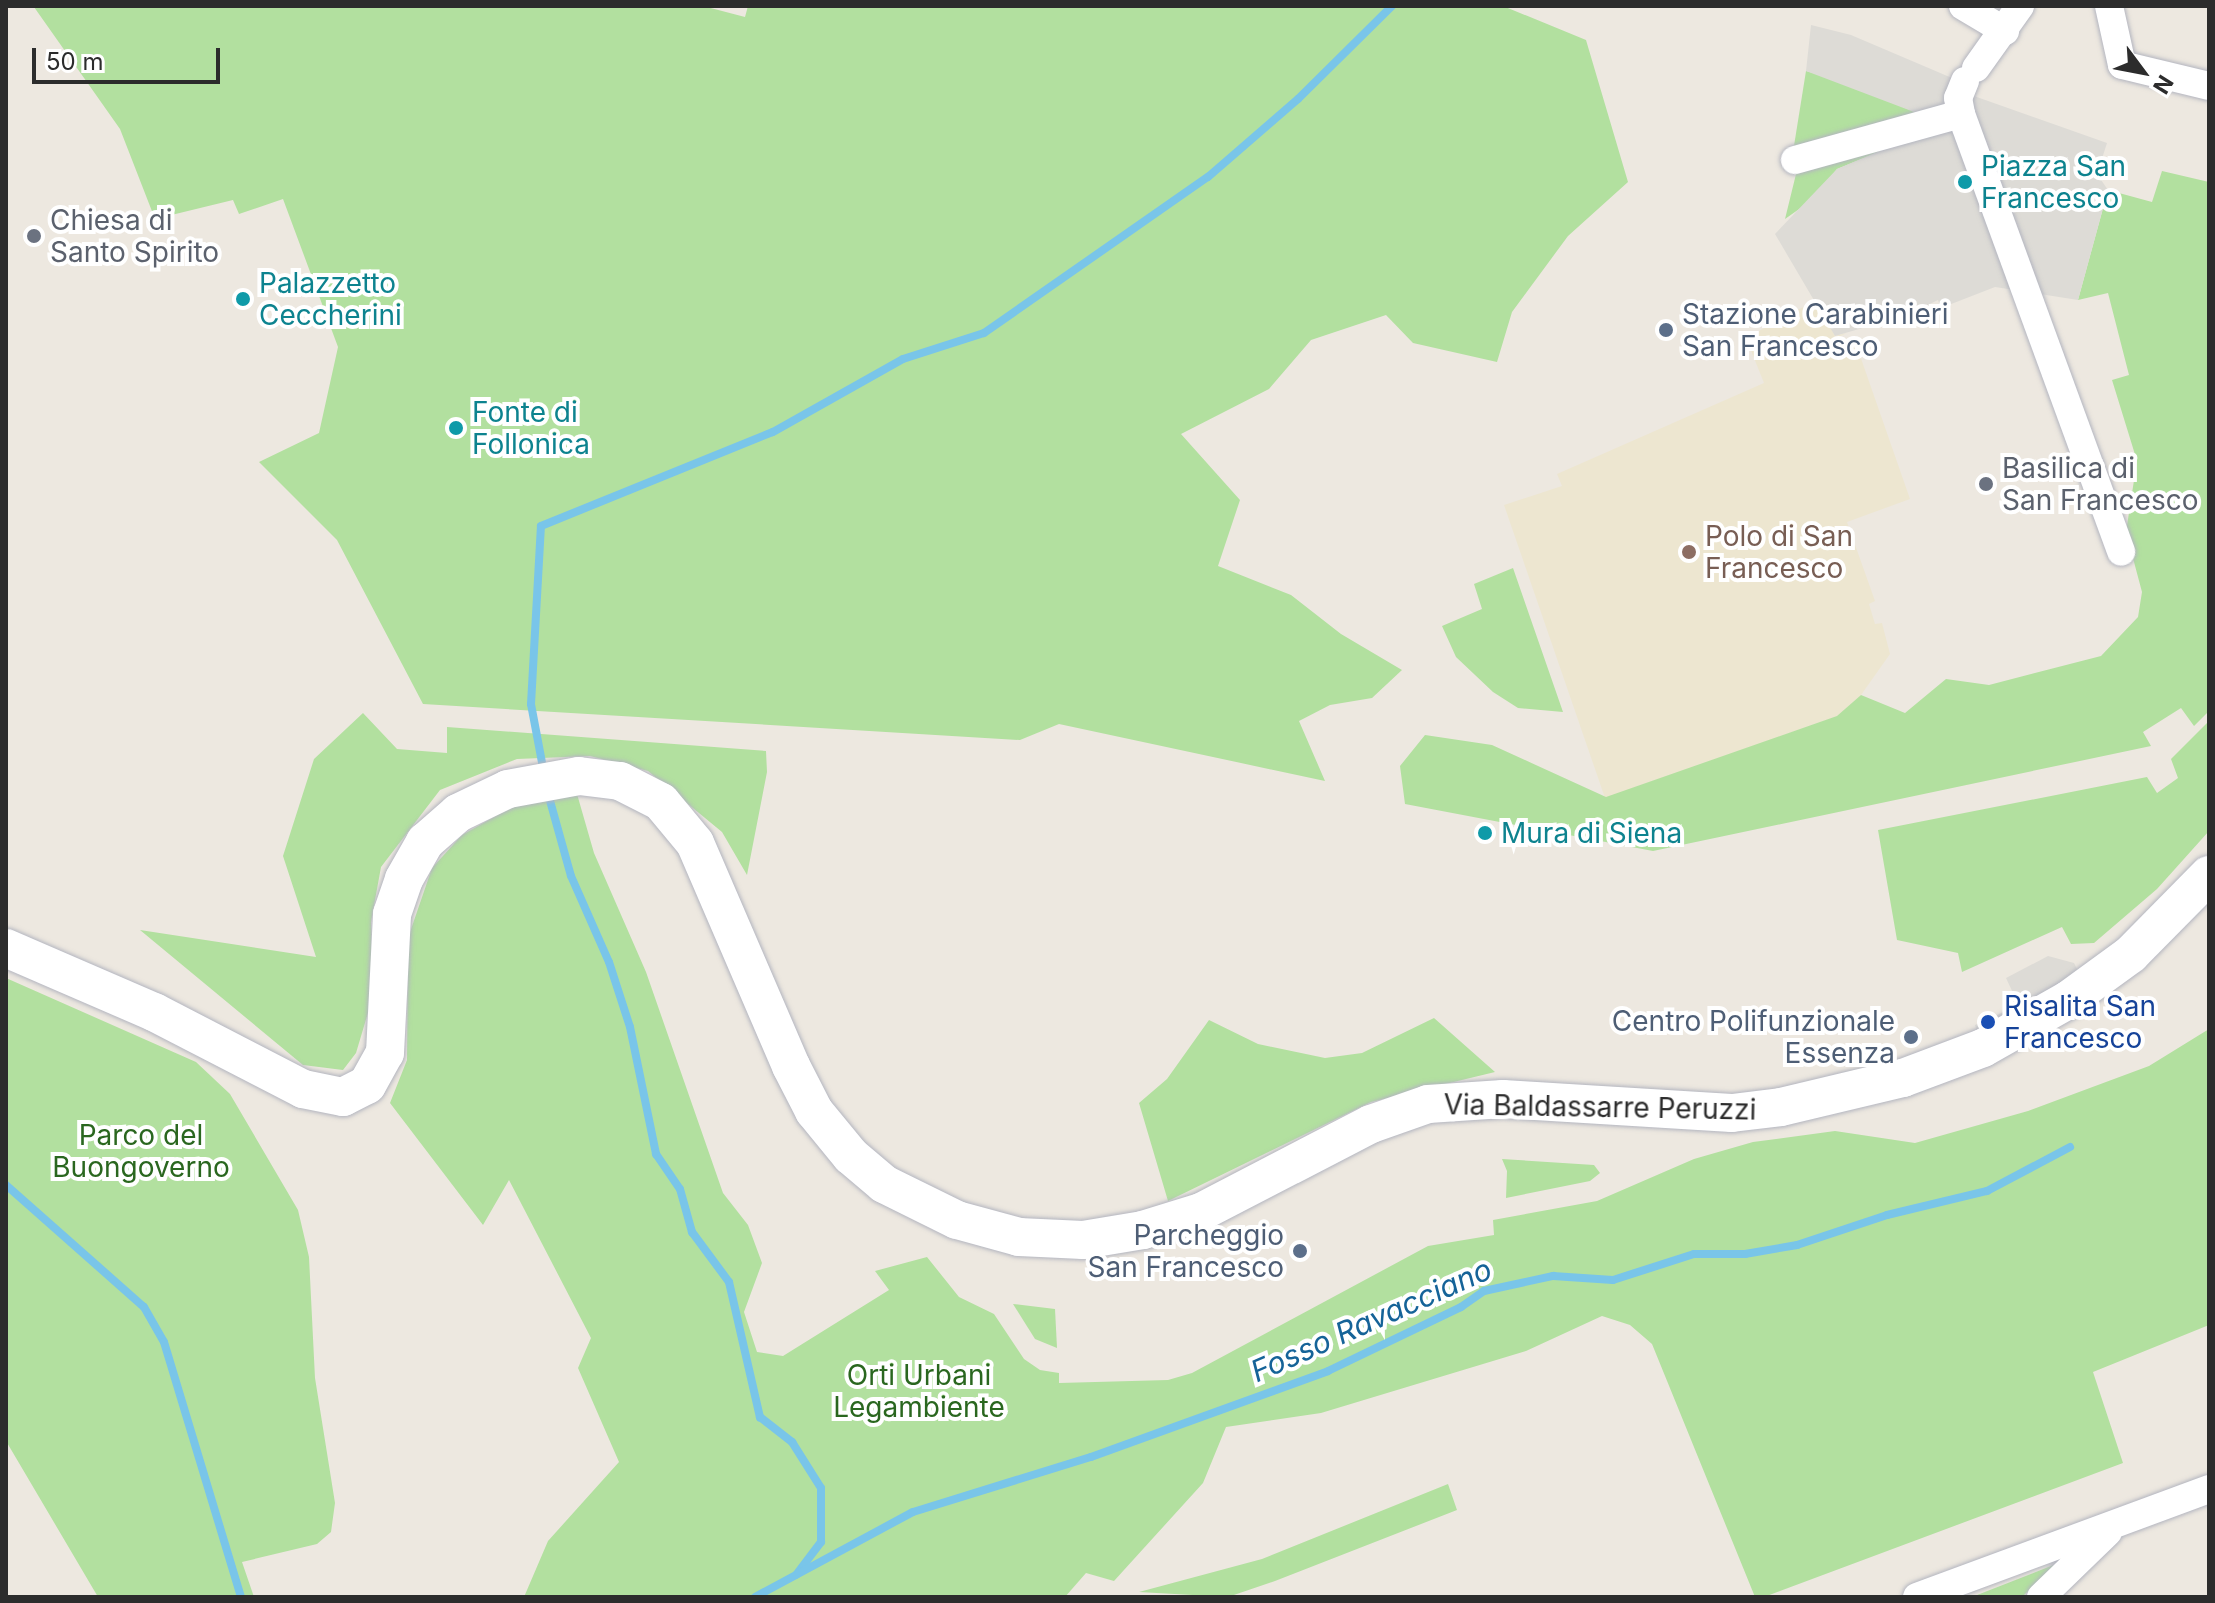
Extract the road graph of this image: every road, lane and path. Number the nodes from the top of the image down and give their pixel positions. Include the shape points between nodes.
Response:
1 (1963, 6) edge
2 (2020, 6) edge
3 (2109, 6) edge
4 (2005, 31) junction
5 (2209, 86) edge
6 (1961, 114) junction
7 (1795, 160) dead end
8 (2121, 552) dead end
9 (2209, 875) edge
10 (6, 948) edge
11 (2209, 1489) edge
12 (2117, 1523) junction
13 (1917, 1597) edge
14 (2041, 1597) edge

1 - 4 street
2 - 4 street
3 - 5 street via 2122,65
4 - 6 street via 1958,98
6 - 7 street
6 - 8 street
9 - 10 street, Via Baldassarre Peruzzi via 2131,954 2068,1000 1983,1048 1903,1078 1795,1105 1732,1113 1503,1099 1428,1104 1371,1124 1183,1219 1103,1238 1058,1240 1003,1234 957,1220 884,1184 851,1156 814,1111 791,1066 721,893 686,830 641,790 579,776 517,786 458,813 435,831 410,865 392,914 385,1053 367,1085 343,1097 303,1089 154,1012
11 - 12 street
12 - 13 street
12 - 14 street

